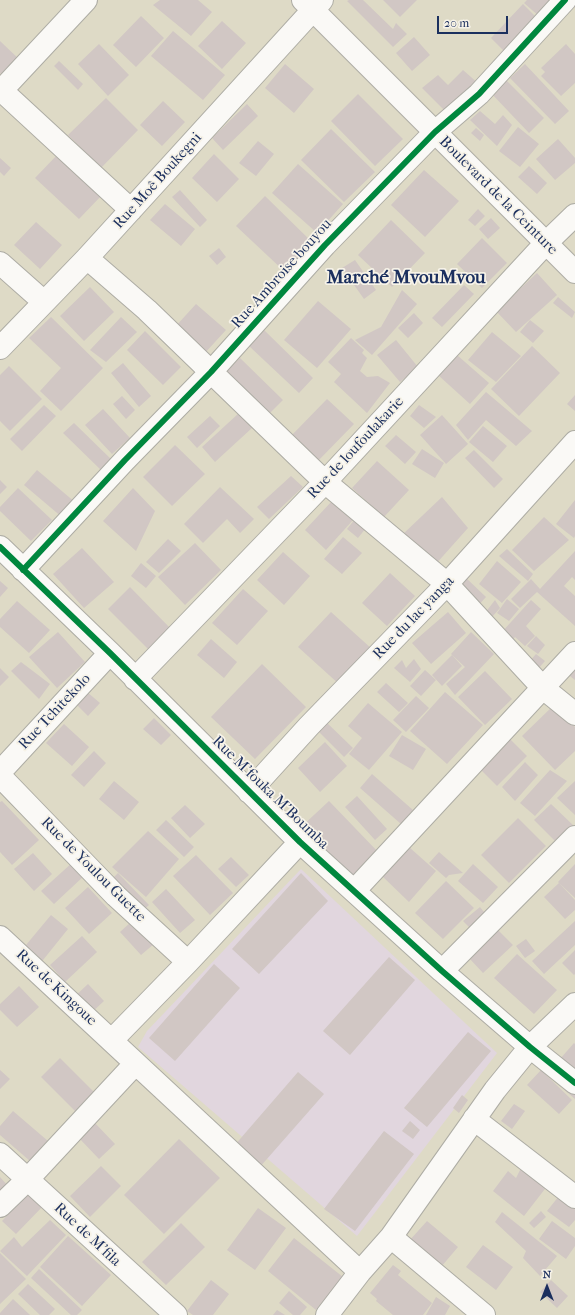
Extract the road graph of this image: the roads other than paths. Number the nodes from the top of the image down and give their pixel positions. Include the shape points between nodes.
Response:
1 (86, 0) edge
2 (566, 0) edge
3 (313, 3) edge
4 (1, 90) edge
5 (435, 132) junction
6 (131, 210) junction
7 (575, 215) edge
8 (545, 244) junction
9 (87, 258) junction
10 (0, 263) edge
11 (575, 272) edge
12 (44, 302) junction
13 (0, 348) edge
14 (211, 372) junction
15 (575, 442) edge
16 (325, 482) junction
17 (0, 548) edge
18 (23, 570) junction
19 (447, 584) junction
20 (110, 653) junction
21 (575, 653) edge
22 (136, 679) junction
23 (543, 688) junction
24 (575, 714) edge
25 (0, 772) edge
26 (0, 776) edge
27 (249, 792) junction
28 (575, 837) edge
29 (300, 842) junction
30 (354, 891) junction
31 (0, 937) edge
32 (188, 962) junction
33 (442, 971) junction
34 (575, 1004) edge
35 (112, 1040) junction
36 (530, 1047) junction
37 (135, 1064) junction
38 (575, 1083) edge
39 (474, 1119) junction
40 (0, 1154) edge
41 (27, 1180) junction
42 (575, 1197) edge
43 (0, 1206) edge
44 (391, 1237) junction
45 (360, 1272) junction
46 (176, 1315) edge
47 (327, 1315) edge
48 (484, 1315) edge

1 - 4 street
2 - 5 street, Rue Ambroise bouyou via 479,94
3 - 5 street, Boulevard de la Ceinture
3 - 6 street, Rue Moê Boukegni
4 - 6 street
5 - 8 street, Boulevard de la Ceinture
5 - 14 street, Rue Ambroise bouyou via 325,245
6 - 9 street, Rue Moê Boukegni
7 - 8 street, Rue de loufoulakarie
8 - 11 street, Boulevard de la Ceinture
8 - 16 street, Rue de loufoulakarie
9 - 12 street, Rue Moê Boukegni
9 - 14 street via 147,310
10 - 12 street
12 - 13 street, Rue Moê Boukegni
14 - 16 street
14 - 18 street, Rue Ambroise bouyou
15 - 19 street, Rue du lac yanga
16 - 19 street
16 - 22 street, Rue de loufoulakarie
17 - 18 street, Rue M'fouka M'Boumba
18 - 20 street, Rue M'fouka M'Boumba
19 - 23 street
19 - 27 street, Rue du lac yanga via 309,726
20 - 22 street, Rue M'fouka M'Boumba
20 - 25 street, Rue Tchitekolo
21 - 23 street
22 - 27 street, Rue M'fouka M'Boumba
23 - 24 street
23 - 30 street
26 - 32 street, Rue de Youlou Guette via 116,896
27 - 29 street, Rue M'fouka M'Boumba
28 - 33 street
29 - 30 street, Rue M'fouka M'Boumba
29 - 32 street
30 - 33 street, Rue M'fouka M'Boumba
31 - 35 street, Rue de Kingoue
32 - 35 street
33 - 36 street, Rue M'fouka M'Boumba
34 - 36 street
35 - 37 street, Rue de Kingoue
36 - 38 street, Rue M'fouka M'Boumba
36 - 39 street
37 - 41 street
37 - 45 street, Rue de Kingoue
39 - 42 street
39 - 44 street
40 - 41 street, Rue de M'fila
41 - 43 street
41 - 46 street, Rue de M'fila
44 - 45 street
44 - 48 street
45 - 47 street

